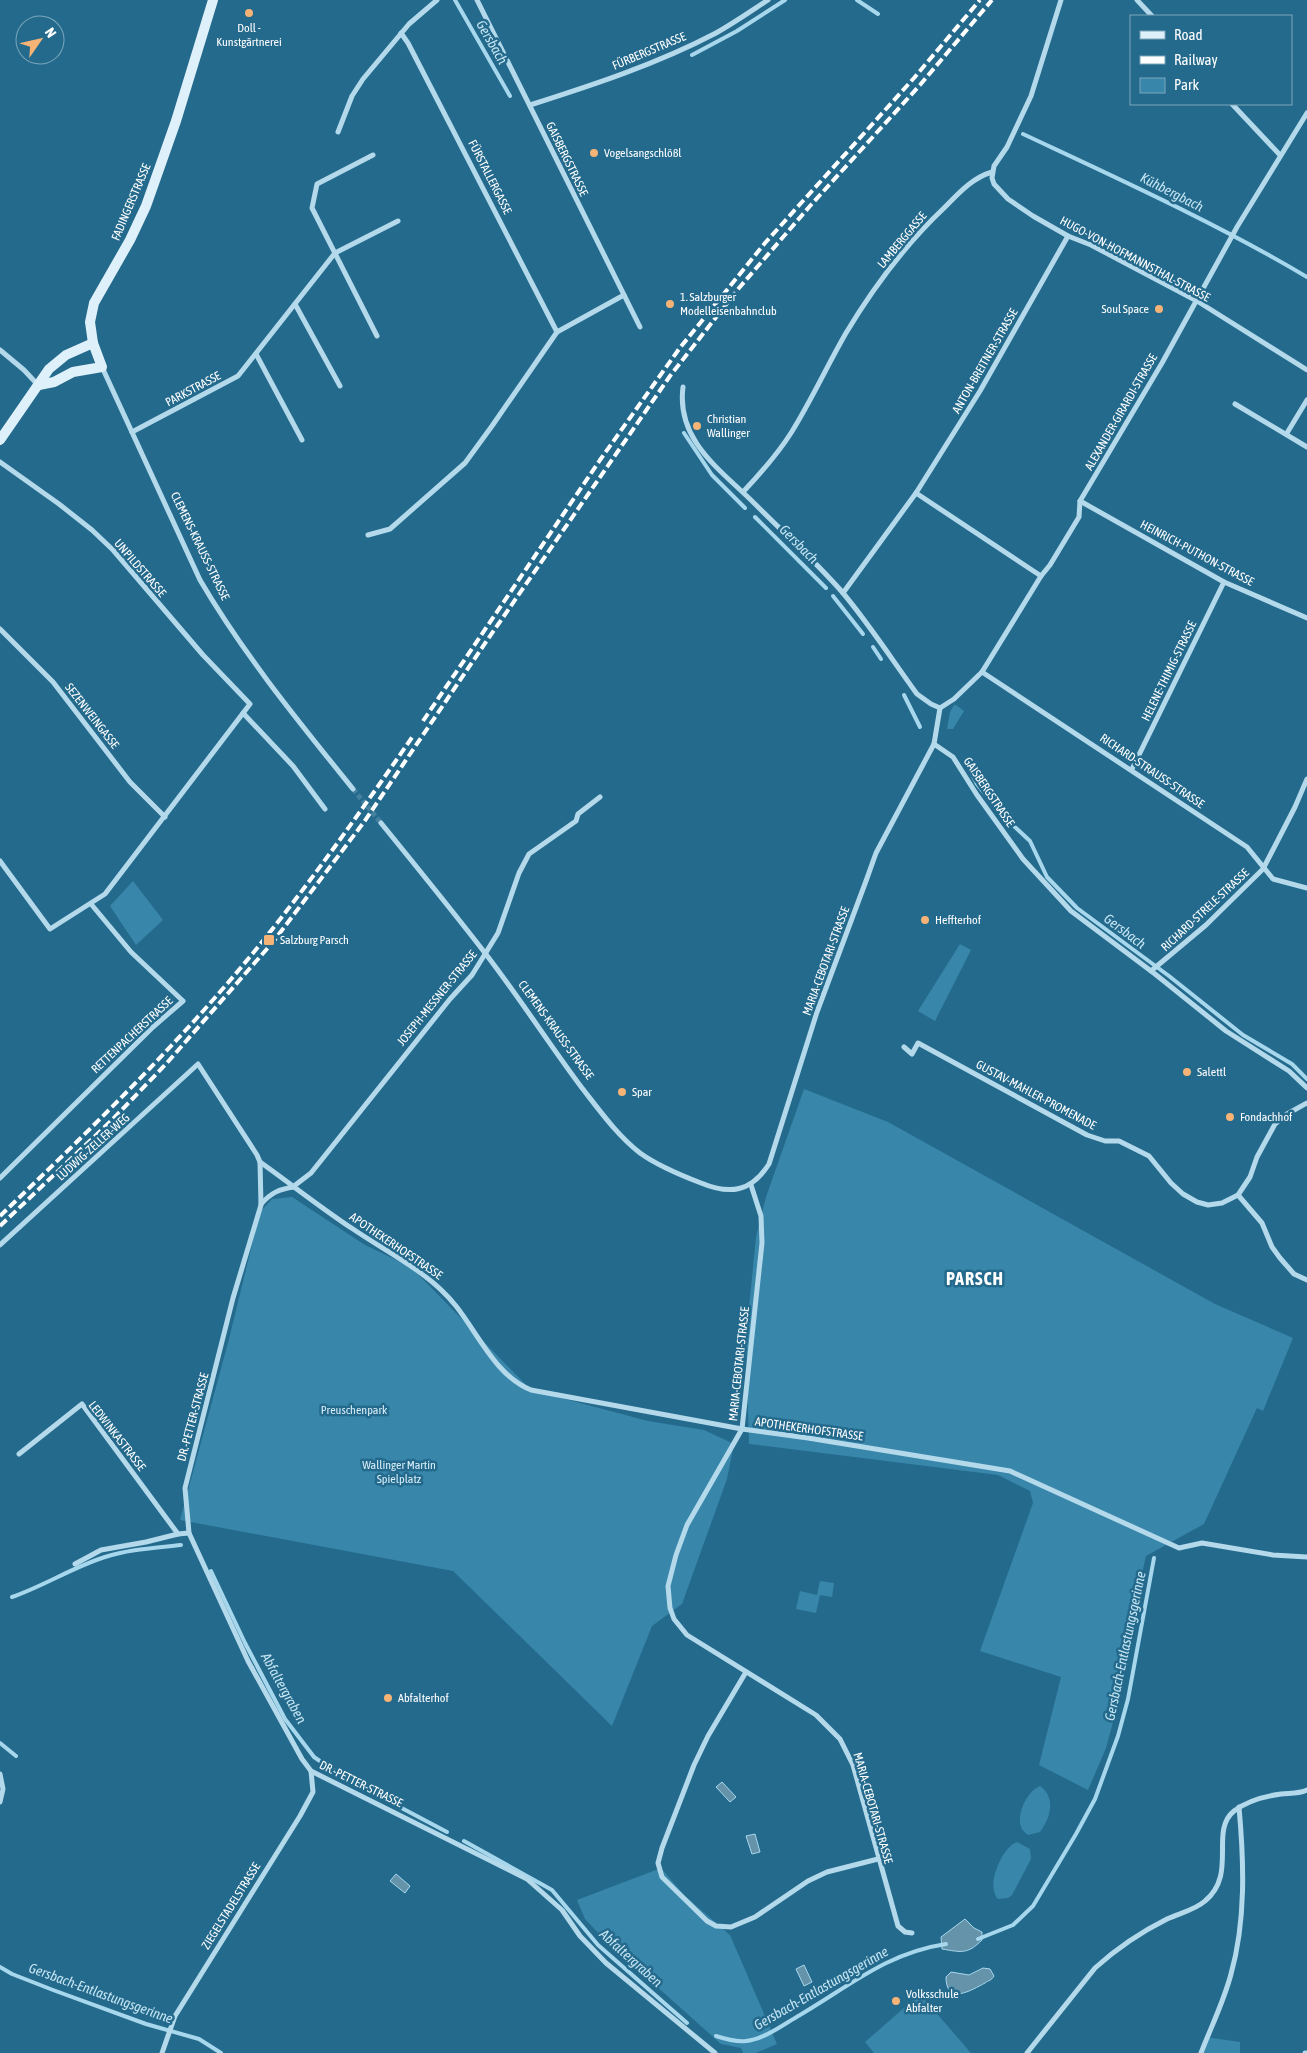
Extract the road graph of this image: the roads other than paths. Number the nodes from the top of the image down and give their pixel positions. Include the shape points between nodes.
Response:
1 (212, 0) edge
2 (437, 0) edge
3 (477, 0) edge
4 (768, 0) edge
5 (1061, 0) edge
6 (1138, 0) edge
7 (1151, 15) edge
8 (401, 33) junction
9 (530, 105) junction
10 (1233, 105) edge
11 (1307, 113) edge
12 (338, 132) dead end
13 (373, 155) dead end
14 (1280, 155) junction
15 (992, 172) junction
16 (398, 221) dead end
17 (1068, 236) junction
18 (335, 253) junction
19 (624, 295) junction
20 (1197, 301) junction
21 (295, 304) junction
22 (640, 327) dead end
23 (557, 332) junction
24 (377, 336) dead end
25 (93, 343) junction
26 (0, 350) edge
27 (256, 354) junction
28 (102, 367) junction
29 (1307, 370) edge
30 (39, 385) junction
31 (340, 386) dead end
32 (683, 387) dead end
33 (1307, 400) edge
34 (1235, 404) dead end
35 (132, 432) junction
36 (1287, 434) junction
37 (0, 440) edge
38 (302, 440) dead end
39 (1307, 447) edge
40 (0, 462) edge
41 (743, 492) junction
42 (916, 493) junction
43 (1080, 501) junction
44 (368, 535) dead end
45 (1041, 576) junction
46 (1224, 582) junction
47 (843, 593) junction
48 (1307, 618) edge
49 (0, 629) edge
50 (982, 672) junction
51 (940, 708) junction
52 (243, 713) junction
53 (934, 744) junction
54 (1132, 769) junction
55 (1307, 779) edge
56 (354, 790) tunnel mouth
57 (600, 797) dead end
58 (325, 809) dead end
59 (165, 817) junction
60 (381, 823) tunnel mouth
61 (0, 862) edge
62 (1264, 869) junction
63 (1307, 888) edge
64 (91, 904) junction
65 (486, 954) junction
66 (1151, 971) junction
67 (904, 1047) dead end
68 (198, 1064) joint
69 (1307, 1088) edge
70 (1307, 1103) edge
71 (260, 1162) junction
72 (0, 1178) edge
73 (751, 1185) junction
74 (294, 1186) junction
75 (1238, 1195) junction
76 (261, 1205) junction
77 (0, 1245) edge
78 (1307, 1280) edge
79 (742, 1429) junction
80 (19, 1454) dead end
81 (189, 1533) junction
82 (178, 1534) junction
83 (1307, 1557) edge
84 (75, 1564) dead end
85 (746, 1672) junction
86 (311, 1771) junction
87 (0, 1774) edge
88 (1307, 1790) edge
89 (0, 1802) edge
90 (1239, 1807) junction
91 (878, 1859) junction
92 (912, 1932) dead end
93 (162, 2053) edge
94 (715, 2053) edge
95 (1027, 2053) edge
96 (1202, 2053) edge

1 - 25 street, FADINGERSTRASSE via 176,121 146,206 94,303 90,322
2 - 8 street
3 - 9 street, GAISBERGSTRASSE
4 - 9 street, FÜRBERGSTRASSE via 717,32 662,58
5 - 15 street via 1031,96
6 - 7 street
8 - 12 street via 352,96
8 - 23 street, FÜRSTALLERGASSE via 455,131
9 - 19 street, GAISBERGSTRASSE
10 - 14 street
11 - 14 street, ALEXANDER-GIRARDI-STRASSE
13 - 18 street via 317,184 312,208
14 - 20 street, ALEXANDER-GIRARDI-STRASSE
15 - 17 street, HUGO-VON-HOFMANNSTHAL-STRASSE via 994,184 1008,199
15 - 41 street, LAMBERGGASSE via 965,187 924,227 877,286 846,333 790,434
16 - 18 street, PARKSTRASSE
17 - 20 street, HUGO-VON-HOFMANNSTHAL-STRASSE
17 - 42 street, ANTON-BREITNER-STRASSE via 980,391
18 - 21 street, PARKSTRASSE
18 - 24 street
19 - 22 street, GAISBERGSTRASSE
19 - 23 street
20 - 29 street, HUGO-VON-HOFMANNSTHAL-STRASSE
20 - 43 street, ALEXANDER-GIRARDI-STRASSE
21 - 27 street, PARKSTRASSE
21 - 31 street
23 - 44 street via 465,463 390,529
25 - 28 street, CLEMENS-KRAUSS-STRASSE
25 - 30 street via 57,360
26 - 30 street
27 - 35 street, PARKSTRASSE via 238,376
27 - 38 street
28 - 30 street via 73,372 54,382
28 - 35 street, CLEMENS-KRAUSS-STRASSE
30 - 37 street
32 - 41 street via 681,403 685,421 698,446 714,466
33 - 36 street
34 - 36 street
35 - 56 street, CLEMENS-KRAUSS-STRASSE via 216,608 278,696
36 - 39 street
40 - 52 street, UNPILDSTRASSE via 66,510 113,550 197,649 250,704
41 - 47 street
42 - 45 street
42 - 47 street, ANTON-BREITNER-STRASSE
43 - 45 street, ALEXANDER-GIRARDI-STRASSE via 1078,516
43 - 46 street, HEINRICH-PUTHON-STRASSE
45 - 50 street, ALEXANDER-GIRARDI-STRASSE
46 - 48 street, HEINRICH-PUTHON-STRASSE
46 - 54 street, HELENE-THIMIG-STRASSE
47 - 51 street via 917,694
49 - 59 street, SEZENWEINGASSE via 52,682 130,782
50 - 51 street, ALEXANDER-GIRARDI-STRASSE
50 - 54 street, RICHARD-STRAUSS-STRASSE
51 - 53 street
52 - 58 street via 293,766
52 - 59 street
53 - 66 street, GAISBERGSTRASSE via 953,757 1023,859 1071,912
53 - 73 street, MARIA-CEBOTARI-STRASSE via 876,853 817,1012 768,1164 761,1177
54 - 62 street, RICHARD-STRAUSS-STRASSE via 1247,847
55 - 62 street, RICHARD-STRELE-STRASSE
57 - 65 street, JOSEPH-MESSNER-STRASSE via 578,814 576,821 529,854 519,873 503,923
59 - 64 street via 105,894
60 - 65 street, CLEMENS-KRAUSS-STRASSE
61 - 64 street via 50,928
62 - 63 street, RICHARD-STRAUSS-STRASSE via 1272,879
62 - 66 street, RICHARD-STRELE-STRASSE via 1206,925
64 - 72 street, RETTENPACHERSTRASSE via 131,952 183,1001
65 - 73 street, CLEMENS-KRAUSS-STRASSE via 591,1100 632,1146 660,1166 713,1188 732,1190
65 - 74 street, JOSEPH-MESSNER-STRASSE via 311,1173
66 - 69 street, GAISBERGSTRASSE via 1226,1031 1289,1071
67 - 75 street, GUSTAV-MAHLER-PROMENADE via 912,1054 918,1043 1086,1134 1105,1141 1120,1141 1149,1156 1171,1183 1197,1202 1222,1203
68 - 71 street, DR.-PETTER-STRASSE
68 - 77 street, LUDWIG-ZELLER-WEG
70 - 75 street via 1275,1124
71 - 74 street, APOTHEKERHOFSTRASSE
71 - 76 street, DR.-PETTER-STRASSE
73 - 79 street, MARIA-CEBOTARI-STRASSE via 762,1216 762,1244
74 - 76 street via 281,1188
74 - 79 street, APOTHEKERHOFSTRASSE via 444,1292 500,1368 519,1386
75 - 78 street via 1262,1223 1280,1258 1294,1274
76 - 81 street, DR.-PETTER-STRASSE via 233,1298 185,1488
79 - 83 street, APOTHEKERHOFSTRASSE via 1010,1471 1179,1548 1202,1543 1273,1555
79 - 85 street, MARIA-CEBOTARI-STRASSE via 687,1525 672,1565 668,1597 674,1619 687,1635
80 - 82 street, LEDWINKASTRASSE via 82,1404
81 - 82 street
81 - 86 street, DR.-PETTER-STRASSE via 248,1661
82 - 84 street via 101,1550
85 - 91 street, MARIA-CEBOTARI-STRASSE via 816,1715 840,1739 853,1766
85 - 91 street via 694,1765 662,1848 658,1864 662,1877 706,1921 716,1926 731,1927 755,1917 827,1872
86 - 93 street, ZIEGELSTADELSTRASSE via 312,1792 291,1833 274,1855 173,2022
86 - 94 street, DR.-PETTER-STRASSE via 526,1880 562,1910 580,1936 606,1963
87 - 89 street via 3,1789
88 - 90 street via 1270,1796
90 - 95 street via 1229,1816 1223,1831 1223,1873 1215,1891 1200,1904 1135,1937 1107,1957
90 - 96 street via 1242,1899 1238,1943 1231,1976
91 - 92 street, MARIA-CEBOTARI-STRASSE via 898,1926 904,1932

